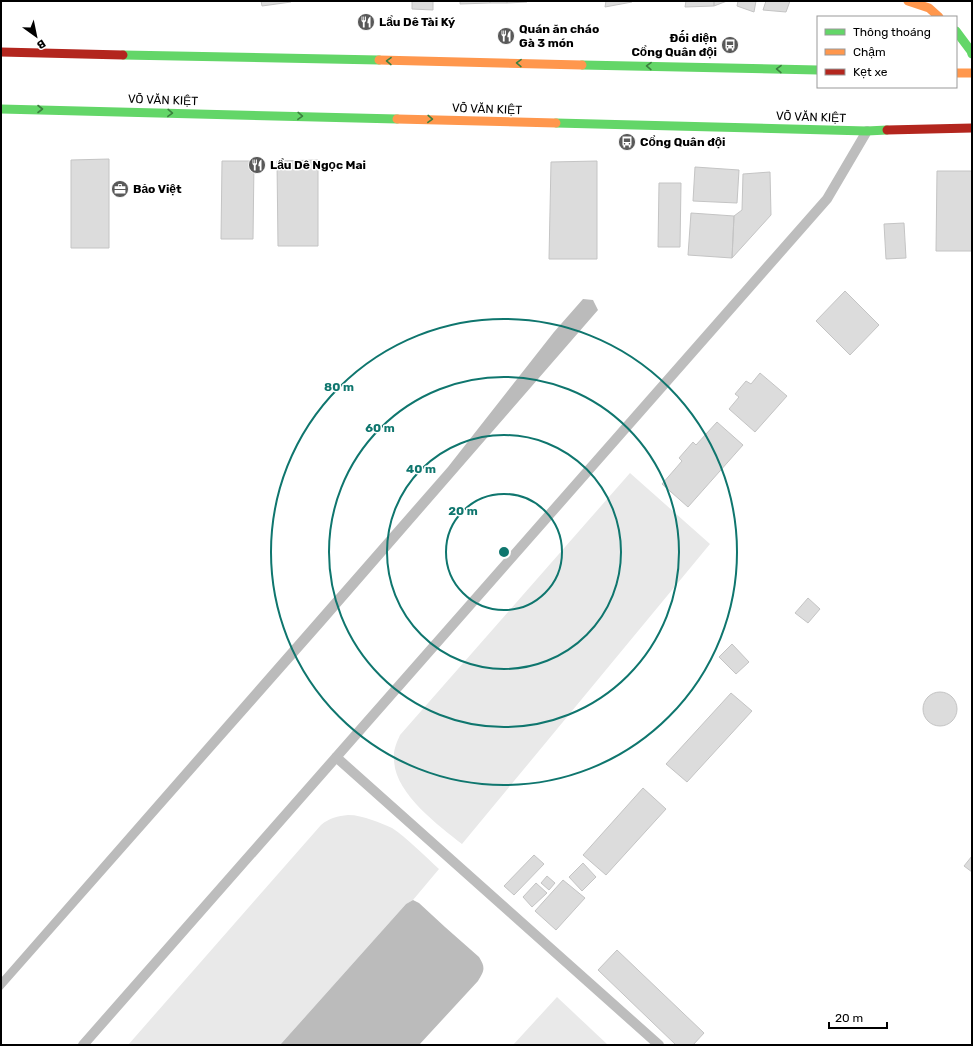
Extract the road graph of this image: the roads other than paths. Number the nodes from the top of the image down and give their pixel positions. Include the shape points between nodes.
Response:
1 (908, 1) edge
2 (938, 16) edge
3 (957, 32) edge
4 (1, 52) edge
5 (972, 54) edge
6 (817, 70) edge
7 (957, 73) edge
8 (972, 73) edge
9 (1, 109) edge
10 (972, 128) edge
11 (867, 131) junction
12 (336, 757) junction
13 (83, 1045) edge
14 (659, 1045) edge

1 - 2 main road via 929,8
3 - 5 main road
6 -> 4 main road
7 - 8 main road
9 -> 11 main road, VÕ VĂN KIỆT
10 - 11 main road, VÕ VĂN KIỆT
11 - 12 lane via 827,199
12 - 13 lane
12 - 14 lane

